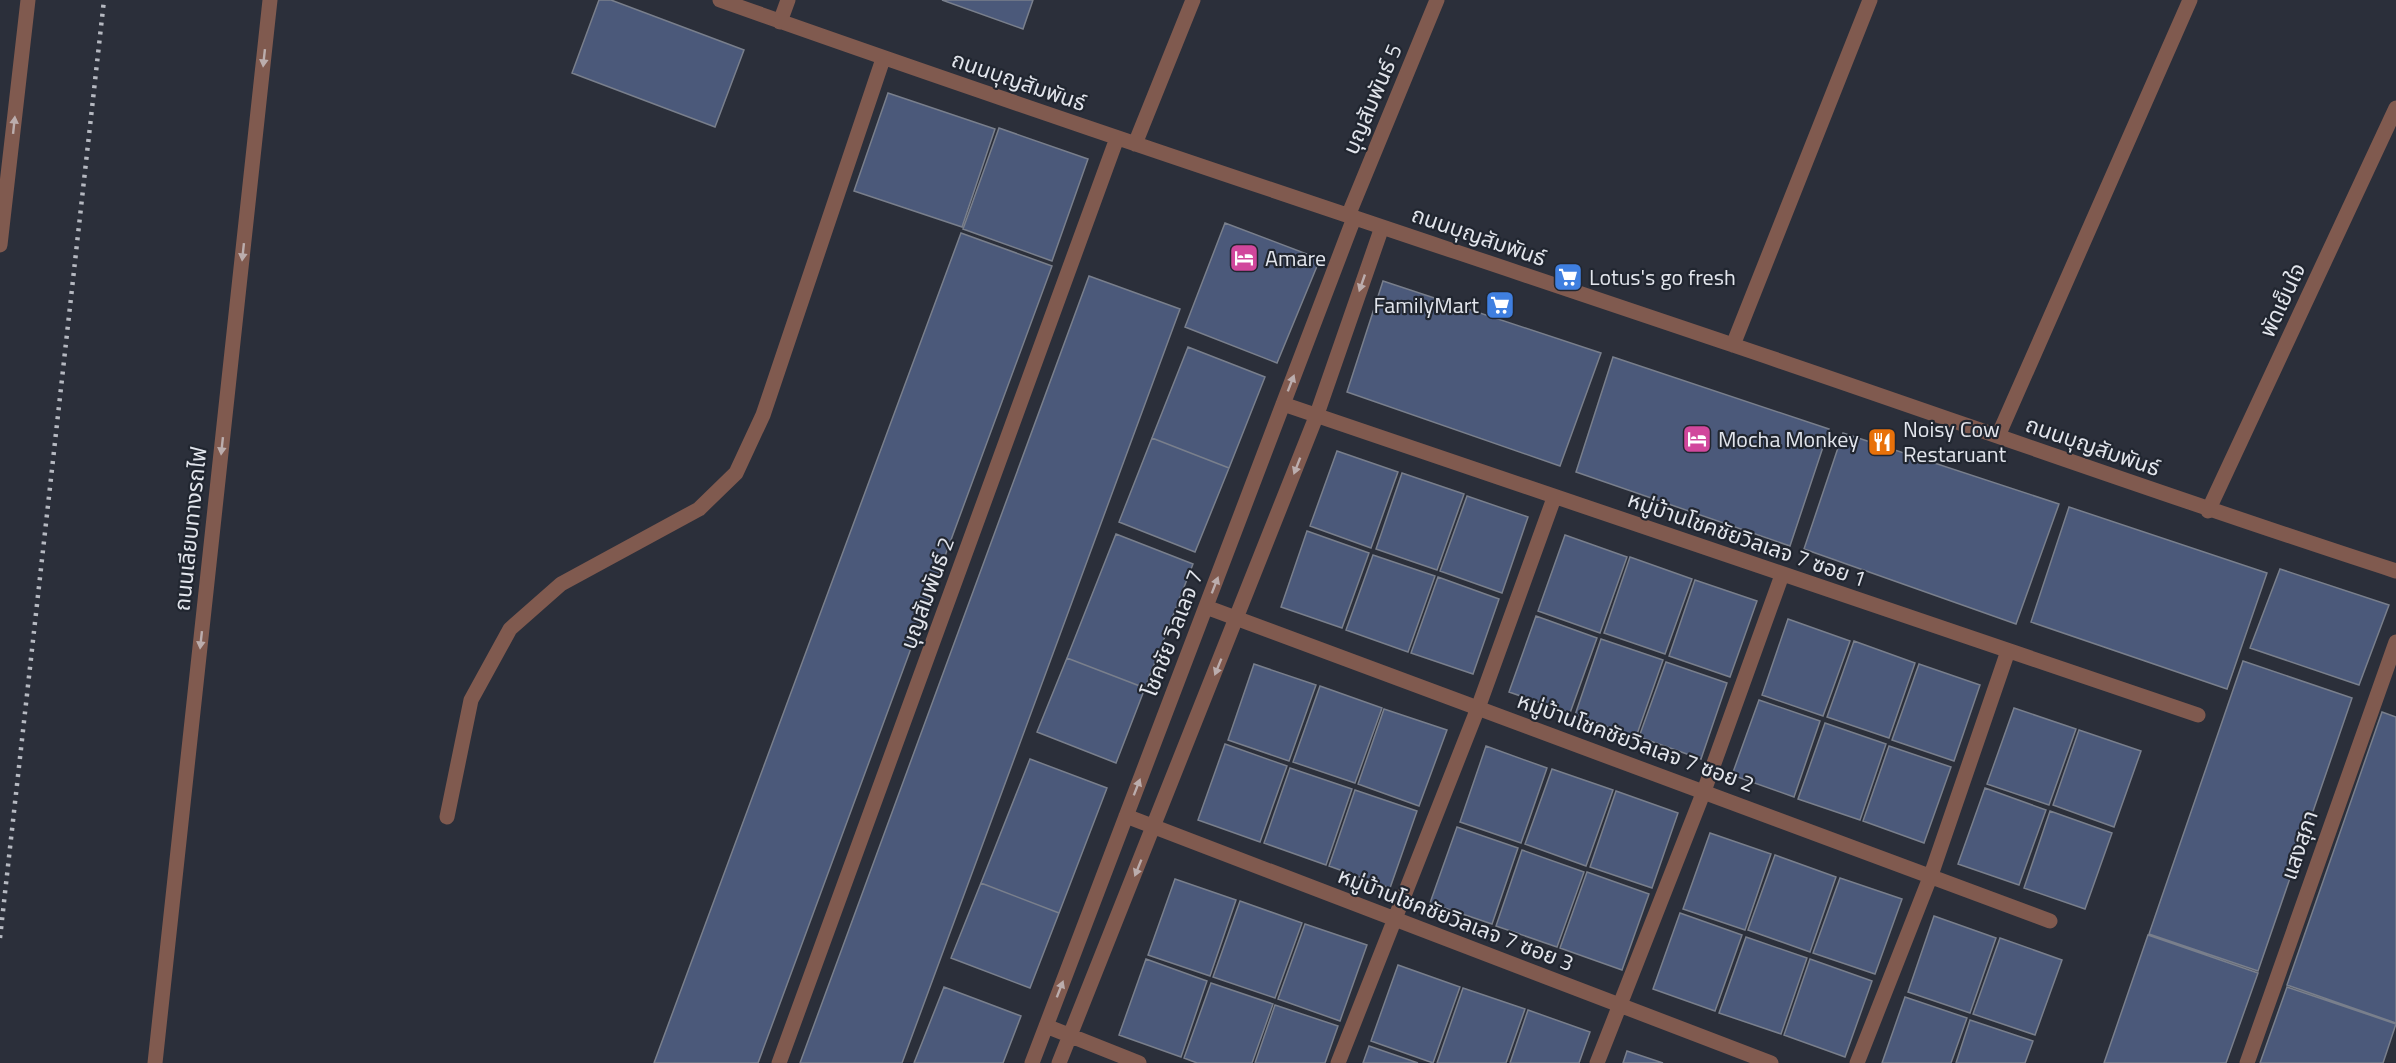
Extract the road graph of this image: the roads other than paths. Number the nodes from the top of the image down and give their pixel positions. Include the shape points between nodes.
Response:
1 (28, 0) edge
2 (270, 0) edge
3 (720, 0) edge
4 (788, 0) edge
5 (1193, 0) edge
6 (1437, 0) edge
7 (1870, 0) edge
8 (2190, 0) edge
9 (780, 22) junction
10 (883, 59) junction
11 (2396, 108) edge
12 (1117, 138) junction
13 (1135, 144) junction
14 (1351, 217) junction
15 (1382, 227) junction
16 (0, 245) edge
17 (1733, 345) junction
18 (1283, 404) junction
19 (1316, 417) junction
20 (1998, 436) junction
21 (1554, 498) junction
22 (2208, 511) junction
23 (2396, 571) edge
24 (1782, 575) junction
25 (1206, 607) junction
26 (1237, 620) junction
27 (2396, 642) edge
28 (2008, 651) junction
29 (1478, 708) junction
30 (2198, 715) dead end
31 (1704, 791) junction
32 (1126, 816) junction
33 (447, 818) dead end
34 (1154, 828) junction
35 (1931, 875) junction
36 (1393, 919) junction
37 (2050, 921) dead end
38 (1619, 1005) junction
39 (1046, 1026) junction
40 (1069, 1035) junction
41 (155, 1063) edge
42 (779, 1063) edge
43 (1032, 1063) edge
44 (1059, 1063) edge
45 (1139, 1063) edge
46 (1338, 1063) edge
47 (1597, 1063) edge
48 (1771, 1063) edge
49 (1857, 1063) edge
50 (2247, 1063) edge

16 -> 1 street
2 -> 41 street, ถนนเลียบทางรถไฟ
3 - 9 street, ถนนบุญสัมพันธ์
4 - 9 street
5 - 13 street
6 - 14 street, บุญสัมพันธ์ 5
7 - 17 street
8 - 20 street
9 - 10 street, ถนนบุญสัมพันธ์
10 - 12 street, ถนนบุญสัมพันธ์
10 - 33 street via 762,415 736,473 699,510 561,584 510,629 471,700
11 - 22 street, พัดเย็นใจ
12 - 13 street, ถนนบุญสัมพันธ์
12 - 42 street, บุญสัมพันธ์ 2
13 - 14 street, ถนนบุญสัมพันธ์
14 - 15 street, ถนนบุญสัมพันธ์
18 -> 14 street, โชคชัย วิลเลจ 7
15 - 17 street, ถนนบุญสัมพันธ์
15 -> 19 street
17 - 20 street, ถนนบุญสัมพันธ์
18 - 19 street, หมู่บ้านโชคชัยวิลเลจ 7 ซอย 1
25 -> 18 street, โชคชัย วิลเลจ 7
19 - 21 street, หมู่บ้านโชคชัยวิลเลจ 7 ซอย 1
19 -> 26 street
20 - 22 street, ถนนบุญสัมพันธ์
21 - 24 street, หมู่บ้านโชคชัยวิลเลจ 7 ซอย 1
21 - 29 street
22 - 23 street, ถนนบุญสัมพันธ์
24 - 28 street, หมู่บ้านโชคชัยวิลเลจ 7 ซอย 1
24 - 31 street
25 - 26 street, หมู่บ้านโชคชัยวิลเลจ 7 ซอย 2
32 -> 25 street, โชคชัย วิลเลจ 7
26 - 29 street, หมู่บ้านโชคชัยวิลเลจ 7 ซอย 2
26 -> 34 street
27 - 50 street, แสงสุภา
28 - 30 street, หมู่บ้านโชคชัยวิลเลจ 7 ซอย 1
28 - 35 street
29 - 31 street, หมู่บ้านโชคชัยวิลเลจ 7 ซอย 2
29 - 36 street
31 - 35 street, หมู่บ้านโชคชัยวิลเลจ 7 ซอย 2
31 - 38 street
32 - 34 street, หมู่บ้านโชคชัยวิลเลจ 7 ซอย 3
39 -> 32 street, โชคชัย วิลเลจ 7
34 - 36 street, หมู่บ้านโชคชัยวิลเลจ 7 ซอย 3
34 -> 40 street
35 - 37 street, หมู่บ้านโชคชัยวิลเลจ 7 ซอย 2
35 - 49 street
36 - 38 street, หมู่บ้านโชคชัยวิลเลจ 7 ซอย 3
36 - 46 street
38 - 47 street
38 - 48 street, หมู่บ้านโชคชัยวิลเลจ 7 ซอย 3
39 - 40 street
39 - 43 street, โชคชัย วิลเลจ 7
40 - 44 street
40 - 45 street

